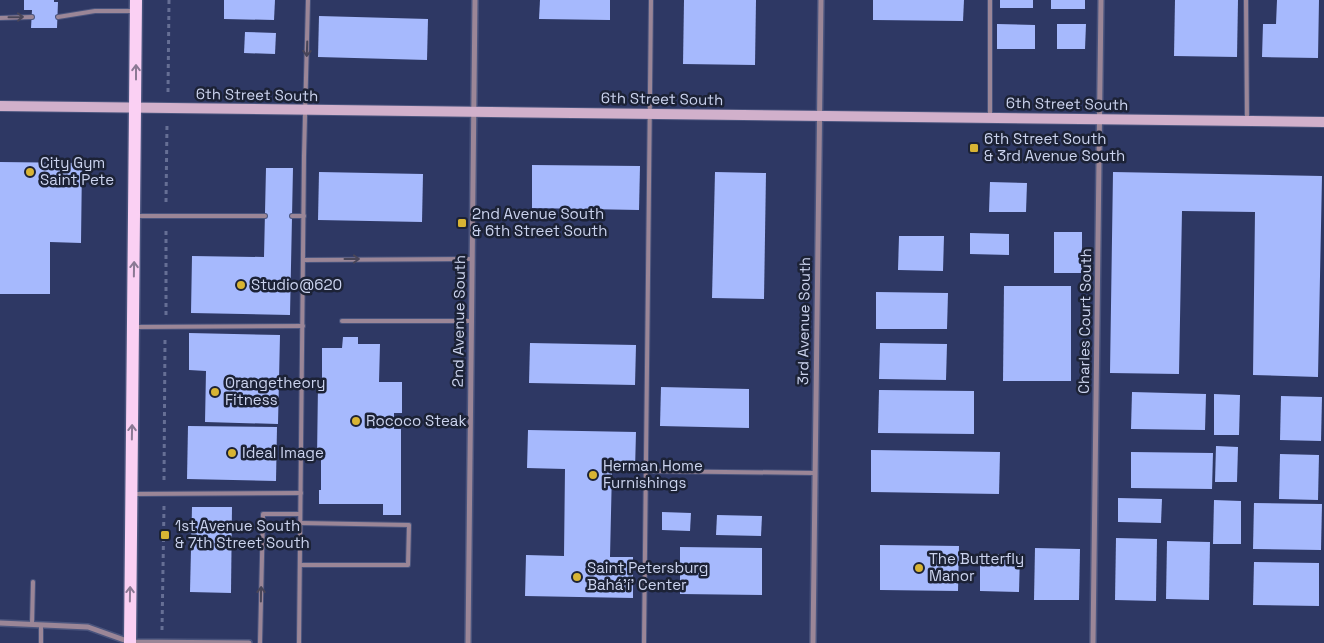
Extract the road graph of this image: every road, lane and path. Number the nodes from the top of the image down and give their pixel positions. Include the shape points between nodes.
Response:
1 (308, 0) edge
2 (475, 0) edge
3 (651, 0) edge
4 (821, 0) edge
5 (990, 0) edge
6 (1101, 0) edge
7 (1246, 0) edge
8 (136, 6) edge
9 (32, 17) dead end
10 (58, 17) dead end
11 (0, 18) edge
12 (0, 106) edge
13 (136, 108) junction
14 (305, 110) junction
15 (474, 112) junction
16 (650, 114) junction
17 (819, 116) junction
18 (990, 118) junction
19 (1100, 120) junction
20 (1247, 122) junction
21 (1324, 122) edge
22 (135, 216) junction
23 (265, 216) dead end
24 (292, 216) dead end
25 (304, 216) junction
26 (472, 259) junction
27 (303, 260) junction
28 (472, 321) junction
29 (342, 322) dead end
30 (303, 326) junction
31 (133, 328) junction
32 (646, 471) junction
33 (815, 473) junction
34 (301, 493) junction
35 (132, 494) junction
36 (300, 514) junction
37 (301, 523) junction
38 (300, 564) junction
39 (33, 582) dead end
40 (0, 623) edge
41 (32, 624) junction
42 (41, 625) junction
43 (130, 642) edge
44 (41, 643) edge
45 (249, 643) edge
46 (260, 643) edge
47 (299, 643) edge
48 (468, 643) edge
49 (644, 643) edge
50 (813, 643) edge
51 (1093, 643) edge

1 -> 14 lane
2 - 15 street, 2nd Avenue South
3 - 16 lane
4 - 17 street, 3rd Avenue South
5 - 18 lane
6 - 19 street, Charles Court South
7 - 20 lane
8 - 10 lane
13 -> 8 main road
11 -> 9 lane
12 - 13 street, 6th Street South
13 - 14 street, 6th Street South
13 - 22 main road
14 - 15 street, 6th Street South
14 - 25 lane
15 - 16 street, 6th Street South
15 - 26 street, 2nd Avenue South
16 - 17 street, 6th Street South
16 - 32 lane
17 - 18 street, 6th Street South
17 - 33 street, 3rd Avenue South
18 - 19 street, 6th Street South
19 - 20 street, 6th Street South
19 - 51 street, Charles Court South
20 - 21 street, 6th Street South
22 - 23 lane
31 -> 22 main road
24 - 25 lane
25 - 27 lane
27 -> 26 lane
26 - 28 street, 2nd Avenue South
27 - 30 lane
28 - 29 lane
28 - 48 street, 2nd Avenue South
30 - 31 lane
30 - 34 lane
35 -> 31 main road
32 - 33 lane
32 - 49 lane
33 - 50 street, 3rd Avenue South
34 - 35 lane
34 - 36 lane
43 -> 35 main road
36 - 37 lane
46 -> 36 lane via 263,514
37 - 38 lane
37 - 38 lane via 408,524 408,565
38 - 47 lane
39 - 41 lane
40 - 41 street
41 - 42 street
42 - 43 street via 88,627
42 - 44 lane
43 - 45 street

